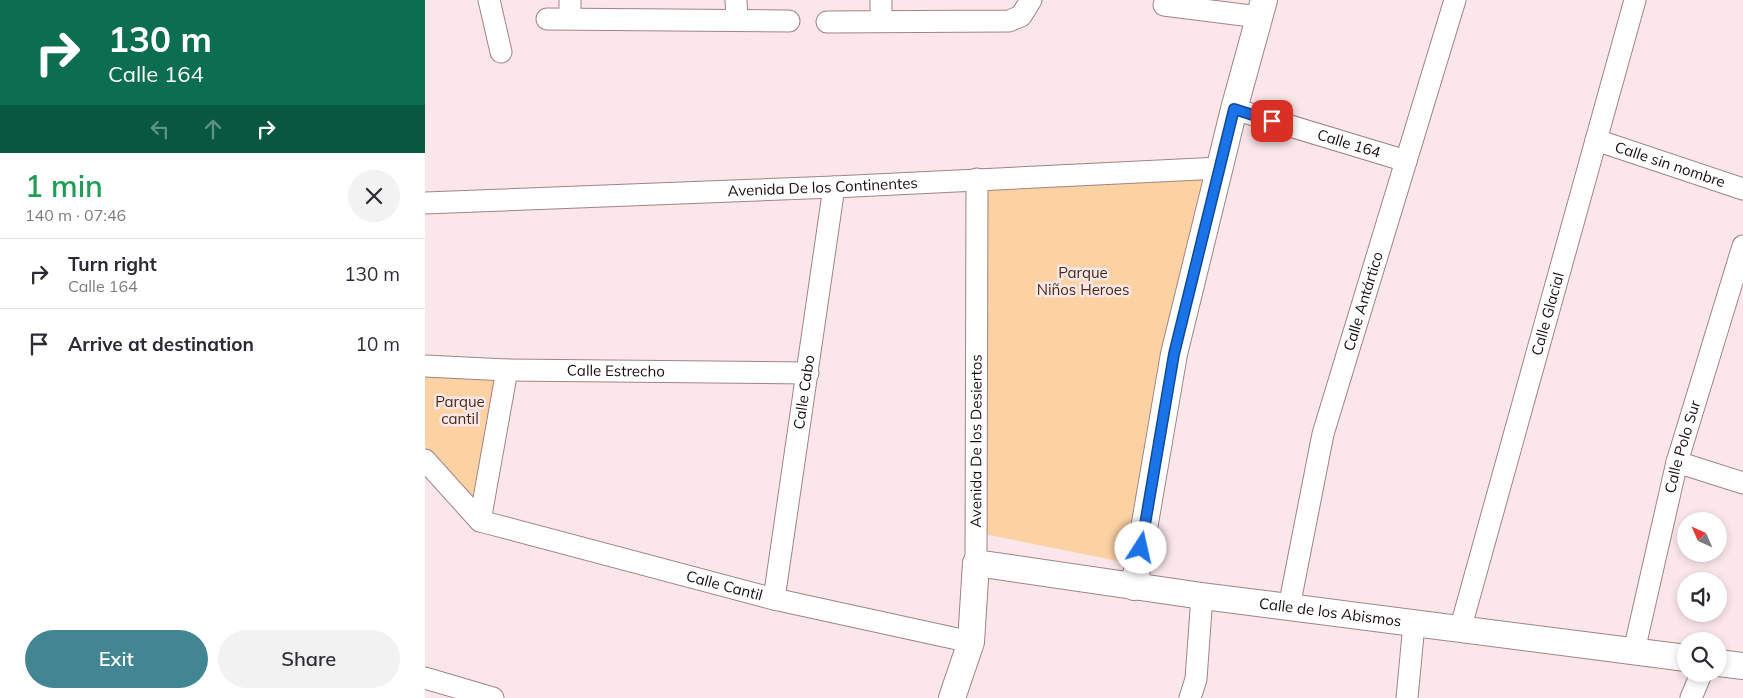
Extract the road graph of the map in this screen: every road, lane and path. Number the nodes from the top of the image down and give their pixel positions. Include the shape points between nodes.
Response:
1 (489, 0) edge
2 (1031, 0) edge
3 (1455, 0) edge
4 (1635, 0) edge
5 (1164, 5) dead end
6 (1262, 8) edge
7 (570, 9) edge
8 (736, 10) edge
9 (881, 10) edge
10 (547, 19) dead end
11 (789, 21) dead end
12 (827, 22) dead end
13 (501, 52) dead end
14 (1234, 109) junction
15 (1596, 140) junction
16 (1406, 161) junction
17 (1220, 168) junction
18 (977, 180) junction
19 (834, 187) junction
20 (1743, 189) edge
21 (425, 203) edge
22 (1743, 246) edge
23 (1736, 293) edge
24 (425, 366) edge
25 (507, 370) junction
26 (808, 373) junction
27 (425, 460) edge
28 (1677, 462) junction
29 (1743, 483) edge
30 (480, 520) junction
31 (976, 563) junction
32 (1134, 587) junction
33 (1202, 596) junction
34 (774, 599) junction
35 (1289, 607) junction
36 (1414, 624) junction
37 (1460, 630) junction
38 (971, 642) junction
39 (1634, 651) junction
40 (1677, 657) edge
41 (1727, 664) edge
42 (1743, 666) edge
43 (425, 678) edge
44 (1698, 682) edge
45 (493, 698) edge
46 (952, 698) edge
47 (1190, 698) edge
48 (1407, 698) edge
49 (1691, 698) edge

1 - 13 street
2 - 9 street via 1021,16 1009,20
3 - 16 street, Calle Antártico
4 - 15 street, Calle Glacial
5 - 6 street
6 - 14 street
7 - 8 street
7 - 10 street
8 - 11 street
9 - 12 street
14 - 16 street, Calle 164
14 - 17 street
15 - 20 street, Calle sin nombre
15 - 37 street, Calle Glacial
16 - 35 street, Calle Antártico via 1323,434
17 - 18 street, Avenida De los Continentes
17 - 32 street via 1174,354
18 - 19 street, Avenida De los Continentes
18 - 31 street, Avenida De los Desiertos
19 - 21 street, Avenida De los Continentes
19 - 26 street, Calle Cabo
22 - 23 street, Calle Polo Sur
23 - 28 street, Calle Polo Sur
24 - 25 street, Calle Estrecho
25 - 26 street, Calle Estrecho
25 - 30 street
26 - 34 street, Calle Cabo
27 - 30 street
28 - 29 street
28 - 39 street, Calle Polo Sur
30 - 34 street, Calle Cantil
31 - 32 street, Calle de los Abismos
31 - 38 street, Avenida De los Desiertos
32 - 33 street, Calle de los Abismos
33 - 35 street, Calle de los Abismos
33 - 47 street via 1195,679
34 - 38 street, Calle Cantil
35 - 36 street, Calle de los Abismos
36 - 37 street, Calle de los Abismos
36 - 48 street
37 - 39 street, Calle de los Abismos
38 - 46 street, Avenida De los Desiertos
39 - 40 street, Calle de los Abismos
41 - 42 street
43 - 45 street
44 - 49 street

